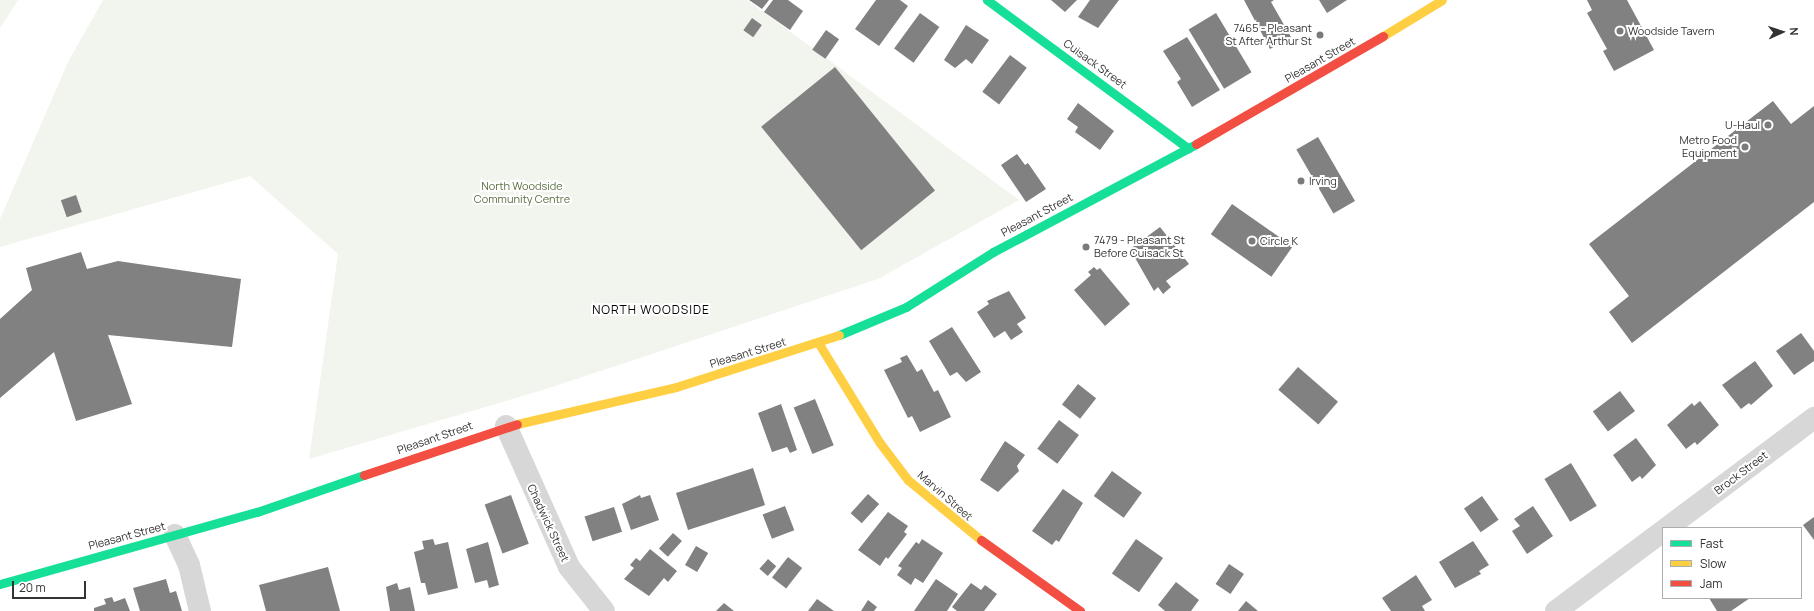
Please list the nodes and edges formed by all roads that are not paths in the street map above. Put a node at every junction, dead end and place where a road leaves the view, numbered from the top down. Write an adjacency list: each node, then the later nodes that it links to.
1 (988, 0): 3 (main road, Cuisack Street)
2 (1442, 0): 3 (main road, Pleasant Street)
3 (1188, 148): 4 (main road, Pleasant Street)
4 (819, 344): 6 (main road, Pleasant Street); 13 (main road, Marvin Street)
5 (1814, 418): 7 (street, Brock Street)
6 (506, 426): 9 (main road, Pleasant Street); 12 (street, Chadwick Street)
7 (1668, 527)
8 (1662, 532): 14 (street)
9 (176, 535): 10 (main road, Pleasant Street); 11 (street)
10 (0, 584)
11 (200, 611)
12 (604, 611)
13 (1080, 611)
14 (1556, 611)

